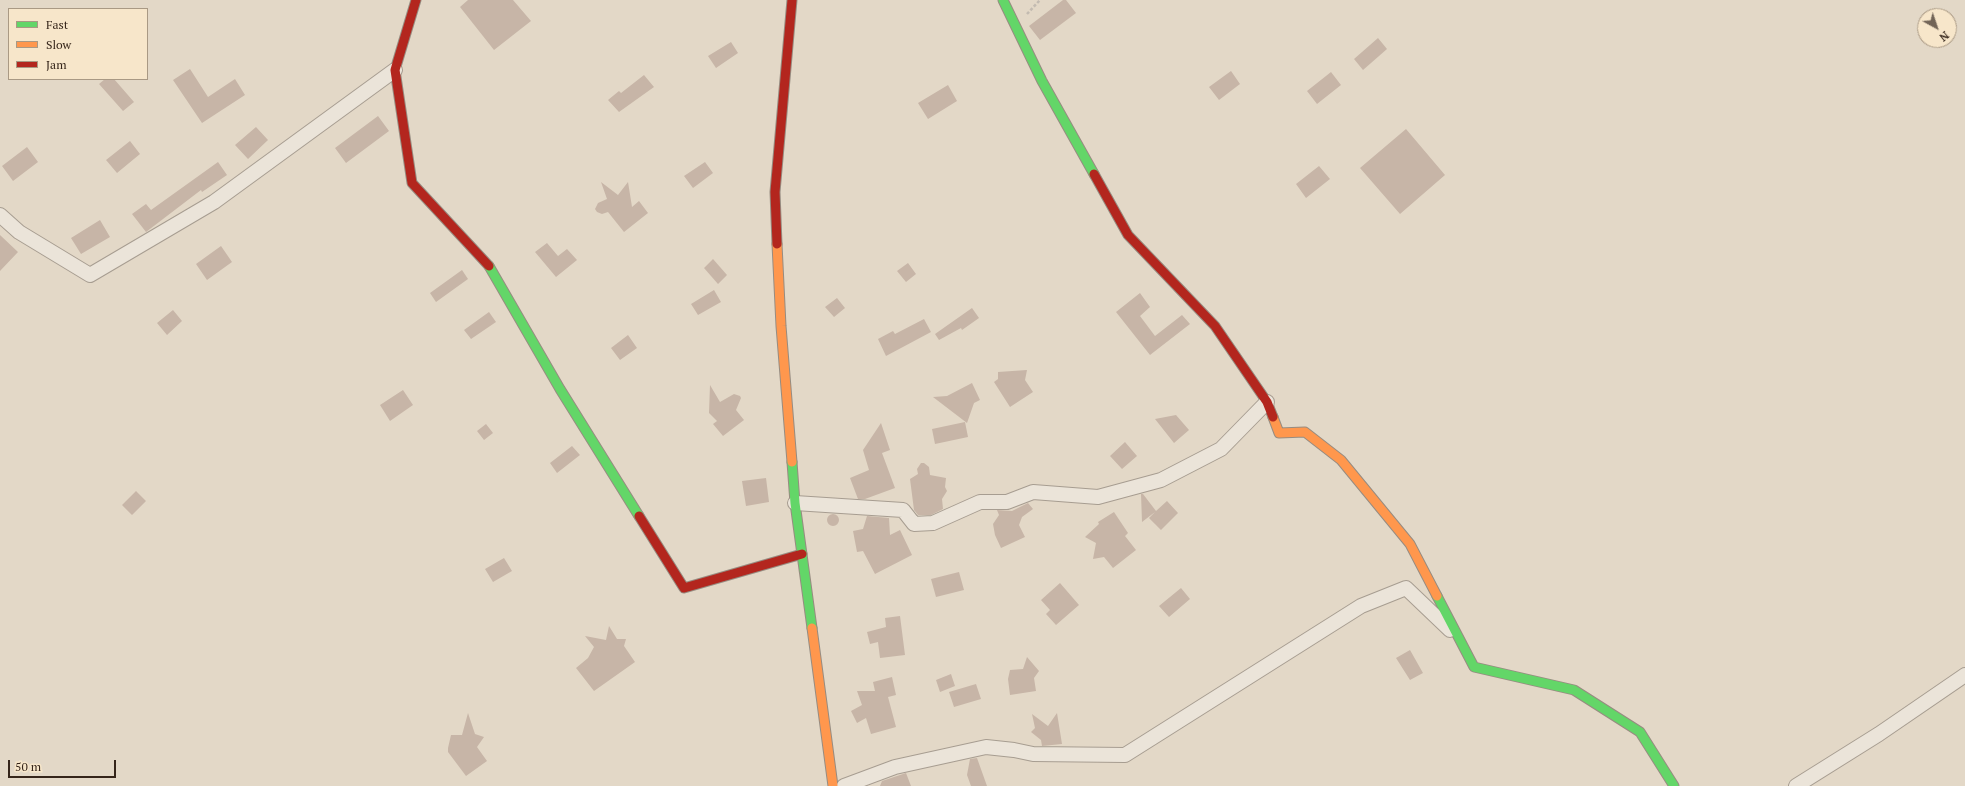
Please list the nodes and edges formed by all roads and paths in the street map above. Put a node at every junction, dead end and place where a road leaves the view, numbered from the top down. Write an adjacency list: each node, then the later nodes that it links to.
1 (416, 0): 4 (street)
2 (792, 0): 7 (street)
3 (1003, 0): 6 (street)
4 (395, 70): 5 (street); 8 (street)
5 (0, 215)
6 (1267, 402): 7 (street); 9 (street)
7 (795, 503): 8 (street)
8 (802, 554): 11 (street)
9 (1457, 636): 12 (street); 13 (street)
10 (1965, 675): 14 (street)
11 (833, 786)
12 (844, 786)
13 (1674, 786)
14 (1796, 786)

